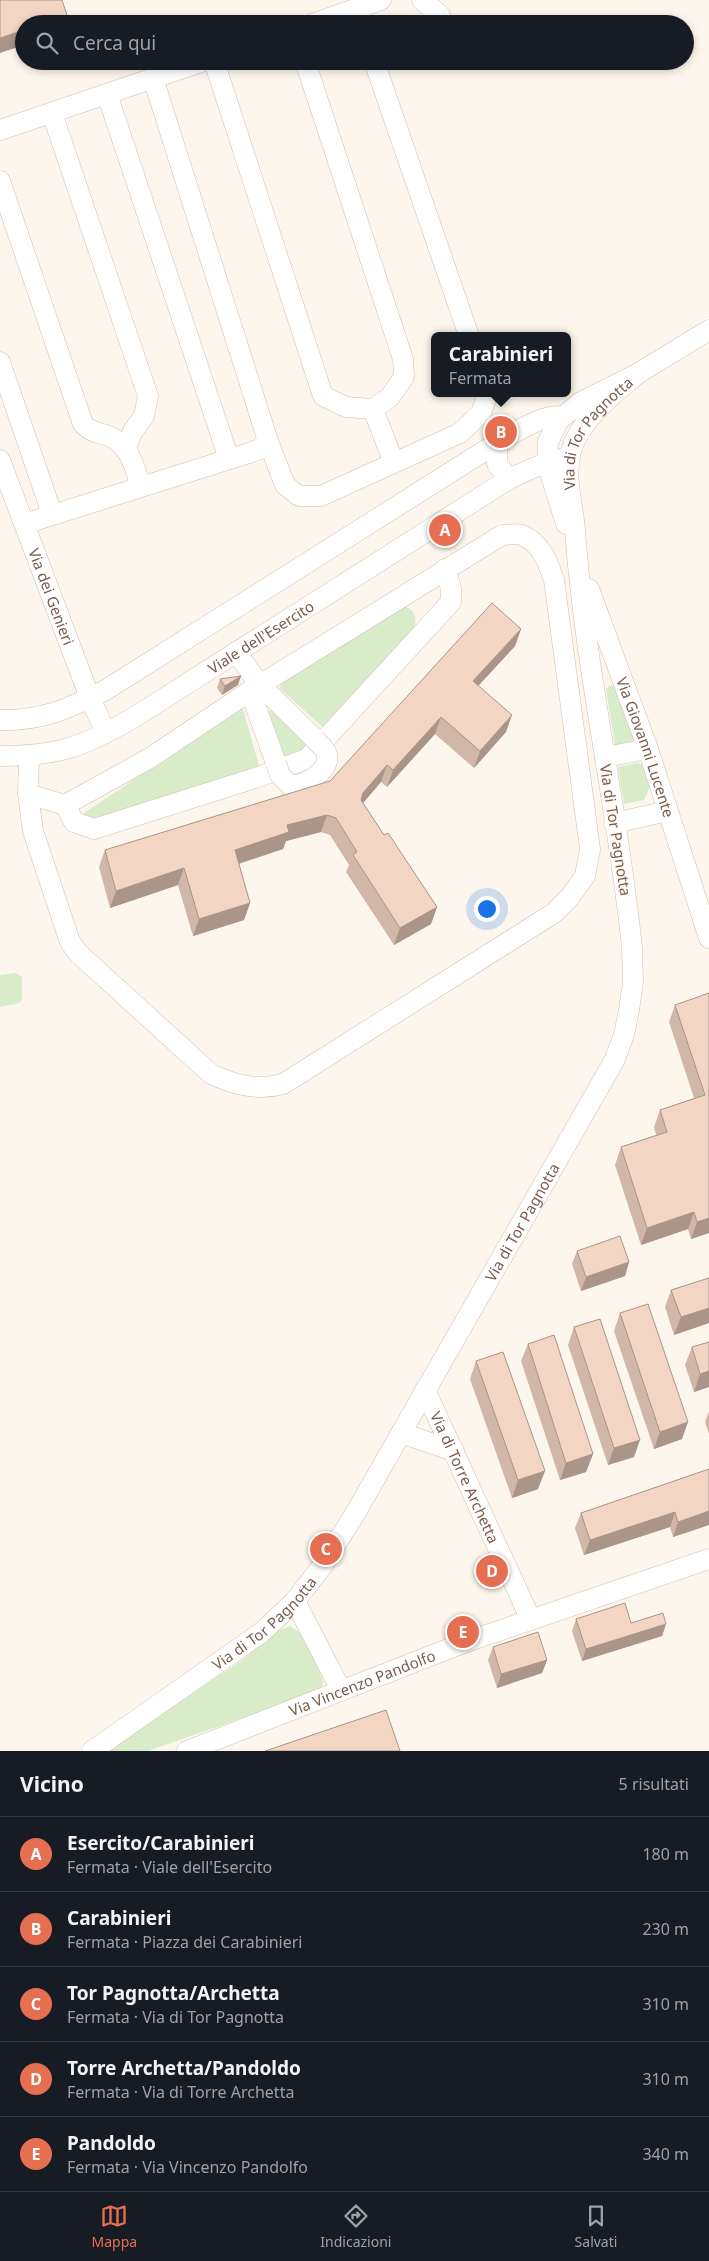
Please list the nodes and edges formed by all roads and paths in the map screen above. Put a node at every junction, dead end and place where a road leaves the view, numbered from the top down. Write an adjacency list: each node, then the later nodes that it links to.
1 (381, 0): 3 (street)
2 (422, 0): 4 (street)
3 (359, 15)
4 (440, 15)
5 (178, 70): 9 (street)
6 (217, 70): 19 (street)
7 (308, 70): 19 (street)
8 (377, 70): 15 (street)
9 (154, 78): 10 (street); 21 (street)
10 (107, 94): 11 (street); 25 (street)
11 (52, 113): 12 (street); 23 (street)
12 (0, 130)
13 (0, 182): 23 (street)
14 (709, 330): 17 (street, Via di Tor Pagnotta)
15 (468, 332)
16 (0, 362): 32 (street)
17 (637, 374): 20 (street, Via di Tor Pagnotta); 24 (street, Via di Tor Pagnotta)
18 (487, 397): 27 (street)
19 (373, 409): 27 (street)
20 (562, 417): 22 (street); 24 (street); 28 (street, Via di Tor Pagnotta)
21 (268, 441): 25 (street); 27 (street)
22 (497, 443): 29 (street); 38 (street)
23 (126, 447): 30 (street)
24 (572, 449): 28 (street, Viale dell'Esercito); 34 (street, Via di Tor Pagnotta)
25 (230, 459): 30 (street)
26 (0, 460): 33 (street, Via dei Genieri)
27 (394, 463)
28 (547, 463): 29 (street, Viale dell'Esercito); 31 (street, Via di Tor Pagnotta)
29 (509, 479): 31 (street); 36 (street, Viale dell'Esercito)
30 (141, 486): 32 (street)
31 (553, 486): 34 (street, Via di Tor Pagnotta)
32 (45, 517): 33 (street)
33 (24, 524): 38 (street, Via dei Genieri)
34 (577, 558): 41 (street, Via Giovanni Lucente); 44 (street, Via di Tor Pagnotta)
35 (445, 569): 37 (street); 45 (street); 46 (street)
36 (236, 652): 37 (street); 40 (street, Viale dell'Esercito)
37 (255, 688): 37 (street, bridge); 46 (street)
38 (90, 698): 39 (street); 40 (street, Via dei Genieri)
39 (0, 720)
40 (106, 733): 43 (street, Viale dell'Esercito)
41 (648, 749): 44 (street); 47 (street, Via Giovanni Lucente)
42 (0, 756): 43 (street, Viale dell'Esercito)
43 (29, 756): 45 (street)
44 (605, 757): 48 (street, Via di Tor Pagnotta)
45 (28, 794): 46 (street)
46 (65, 805)
47 (668, 811): 48 (street); 49 (street, Via Giovanni Lucente)
48 (614, 823): 50 (street, Via di Tor Pagnotta)
49 (709, 938)
50 (425, 1390): 51 (street, Via di Tor Pagnotta); 52 (street, Via di Torre Archetta)
51 (401, 1433): 52 (street); 54 (street, Via di Tor Pagnotta)
52 (454, 1451): 55 (street, Via di Torre Archetta)
53 (709, 1558): 55 (street, Via Vincenzo Pandolfo)
54 (295, 1601): 56 (street); 57 (street, Via di Tor Pagnotta)
55 (531, 1620): 56 (street, Via Vincenzo Pandolfo)
56 (341, 1690): 58 (street, Via Vincenzo Pandolfo)
57 (92, 1751)
58 (187, 1751)

